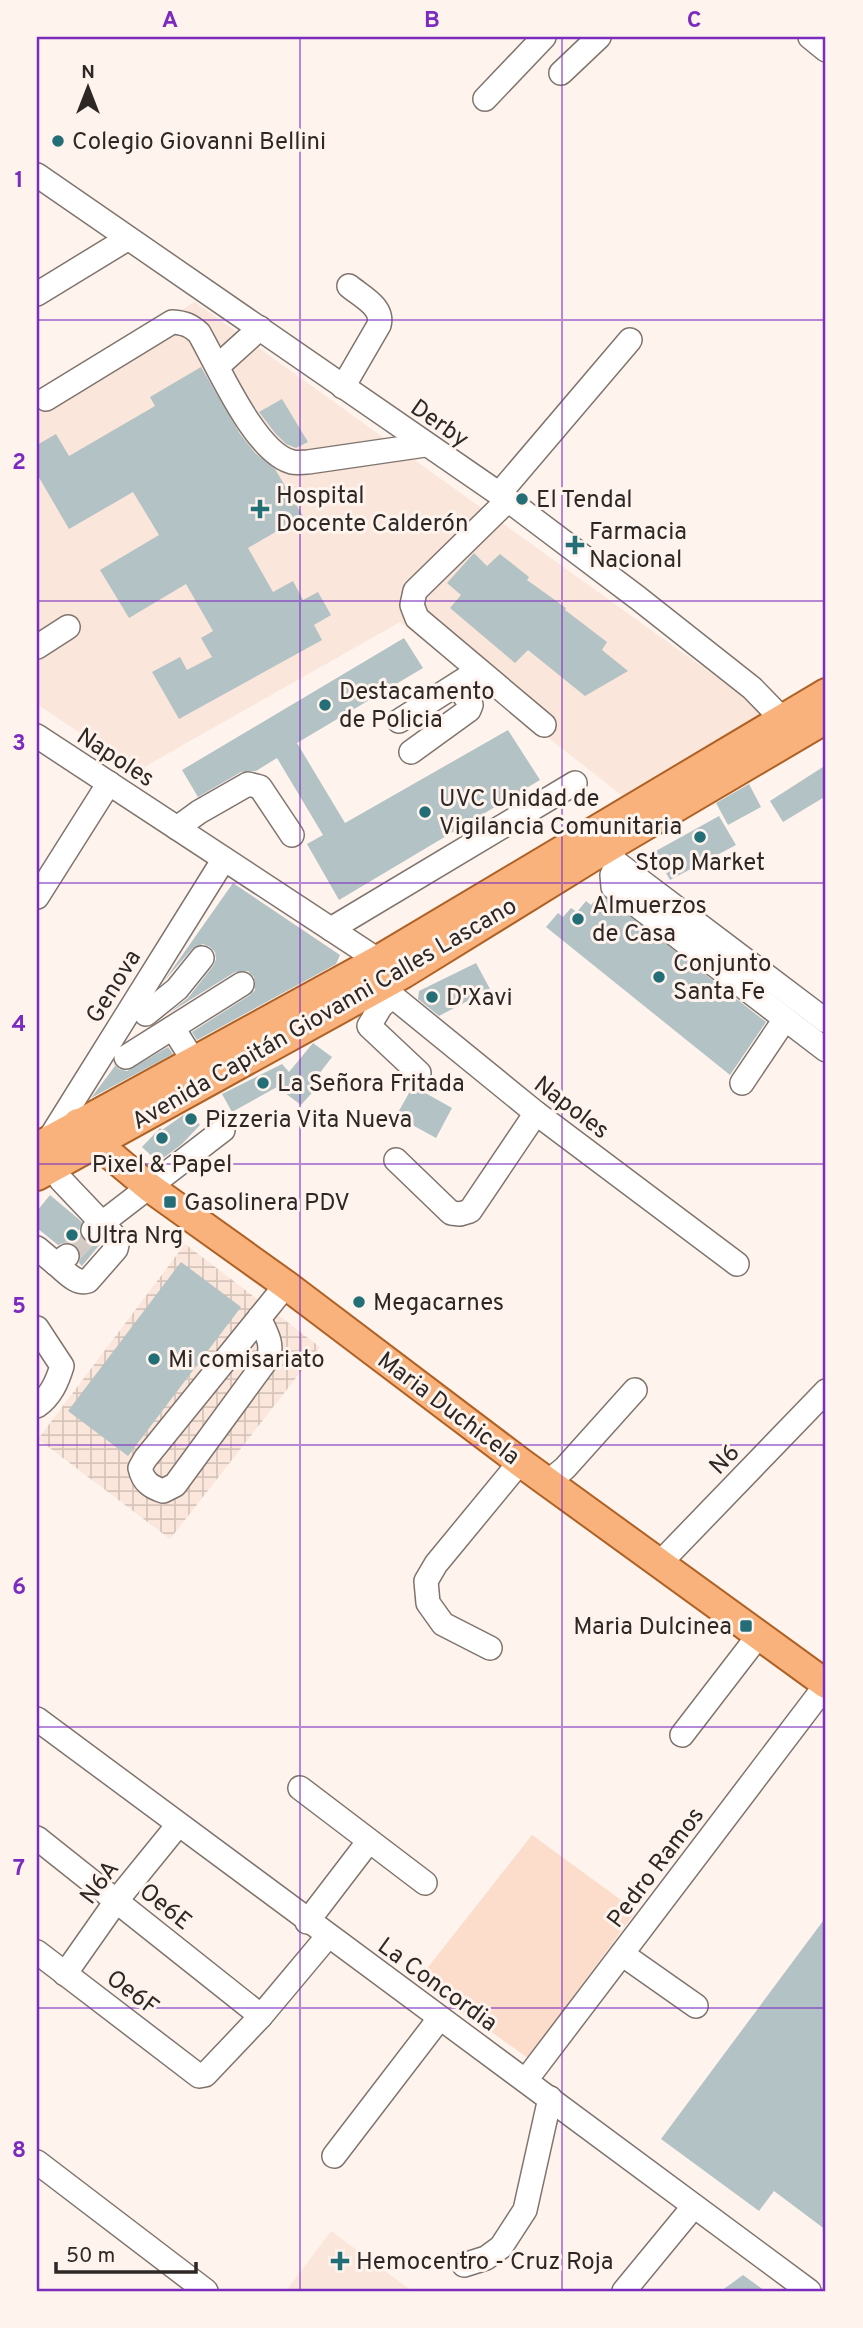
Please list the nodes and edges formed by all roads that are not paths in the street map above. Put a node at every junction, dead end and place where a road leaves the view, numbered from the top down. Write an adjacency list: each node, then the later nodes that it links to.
1 (544, 37): 4 (street)
2 (599, 37): 3 (street)
3 (561, 73)
4 (485, 99)
5 (37, 175): 6 (street, Derby)
6 (127, 239): 8 (street); 9 (street, Derby)
7 (349, 286): 12 (street)
8 (37, 294)
9 (260, 328): 11 (street); 12 (street, Derby)
10 (630, 340): 15 (street)
11 (218, 366): 13 (street); 14 (street)
12 (343, 387): 14 (street, Derby)
13 (46, 399)
14 (425, 445): 15 (street, Derby)
15 (503, 497): 18 (street); 24 (street, Derby)
16 (68, 627): 17 (street)
17 (37, 647)
18 (478, 670): 19 (street); 23 (street)
19 (457, 685): 22 (street); 26 (street)
20 (826, 693): 24 (main road, Avenida Capitán Giovanni Calles Lascano)
21 (826, 719): 24 (main road, Avenida Capitán Giovanni Calles Lascano)
22 (399, 721)
23 (544, 725)
24 (790, 726): 31 (main road, Avenida Capitán Giovanni Calles Lascano); 36 (main road, Avenida Capitán Giovanni Calles Lascano)
25 (37, 736): 27 (street, Napoles)
26 (411, 752)
27 (110, 783): 29 (street, Napoles); 33 (street)
28 (575, 783): 34 (street)
29 (177, 828): 30 (street); 32 (street, Napoles)
30 (292, 835)
31 (609, 857): 36 (main road, Avenida Capitán Giovanni Calles Lascano); 41 (street); 42 (street)
32 (224, 859): 34 (street, Napoles); 52 (street, Genova)
33 (37, 897)
34 (331, 929): 36 (street, Napoles)
35 (202, 958): 38 (street)
36 (383, 981): 46 (main road, Avenida Capitán Giovanni Calles Lascano); 47 (street); 49 (street, Napoles); 51 (main road, Avenida Capitán Giovanni Calles Lascano)
37 (242, 984): 39 (street)
38 (177, 989): 39 (street); 40 (street)
39 (196, 1013): 43 (street)
40 (146, 1014)
41 (785, 1019): 44 (street); 48 (street)
42 (826, 1021)
43 (173, 1028): 45 (street); 46 (street)
44 (826, 1050)
45 (126, 1057)
46 (193, 1060): 51 (main road, Avenida Capitán Giovanni Calles Lascano)
47 (419, 1073)
48 (742, 1083)
49 (536, 1113): 53 (street); 57 (street, Napoles)
50 (223, 1130): 54 (street)
51 (86, 1133): 52 (main road, Avenida Capitán Giovanni Calles Lascano); 54 (main road, Maria Duchicela)
52 (43, 1158): 55 (street)
53 (396, 1160)
54 (149, 1187): 55 (street); 58 (main road, Maria Duchicela)
55 (97, 1226): 56 (street)
56 (37, 1248)
57 (737, 1264)
58 (286, 1285): 59 (street); 64 (main road, Maria Duchicela)
59 (259, 1318): 59 (street)
60 (37, 1328): 63 (street)
61 (635, 1390): 65 (street)
62 (826, 1391): 66 (street, N6)
63 (37, 1406)
64 (520, 1462): 65 (main road, Maria Duchicela); 68 (street)
65 (548, 1482): 66 (main road, Maria Duchicela)
66 (660, 1563): 67 (main road, Maria Duchicela)
67 (759, 1635): 69 (main road, Maria Duchicela); 71 (street)
68 (490, 1648)
69 (826, 1685): 81 (street, Pedro Ramos)
70 (37, 1719): 73 (street, La Concordia)
71 (682, 1735)
72 (300, 1788): 75 (street)
73 (178, 1825): 77 (street, N6A); 78 (street, La Concordia)
74 (37, 1838): 77 (street, Oe6E)
75 (369, 1841): 76 (street); 78 (street)
76 (425, 1884)
77 (117, 1900): 82 (street, N6A); 84 (street, Oe6E)
78 (307, 1922): 79 (street, La Concordia)
79 (328, 1936): 84 (street); 85 (street, La Concordia)
80 (37, 1952): 82 (street, Oe6F)
81 (622, 1954): 83 (street); 86 (street, Pedro Ramos)
82 (65, 1974): 84 (street, Oe6F)
83 (696, 2006)
84 (261, 2016)
85 (439, 2019): 86 (street, La Concordia); 88 (street)
86 (526, 2080): 87 (street, La Concordia)
87 (550, 2098): 90 (street, La Concordia); 91 (street)
88 (334, 2156)
89 (37, 2162): 92 (street)
90 (694, 2206): 93 (street); 94 (street, La Concordia)
91 (464, 2264)
92 (206, 2291)
93 (624, 2291)
94 (809, 2291)

